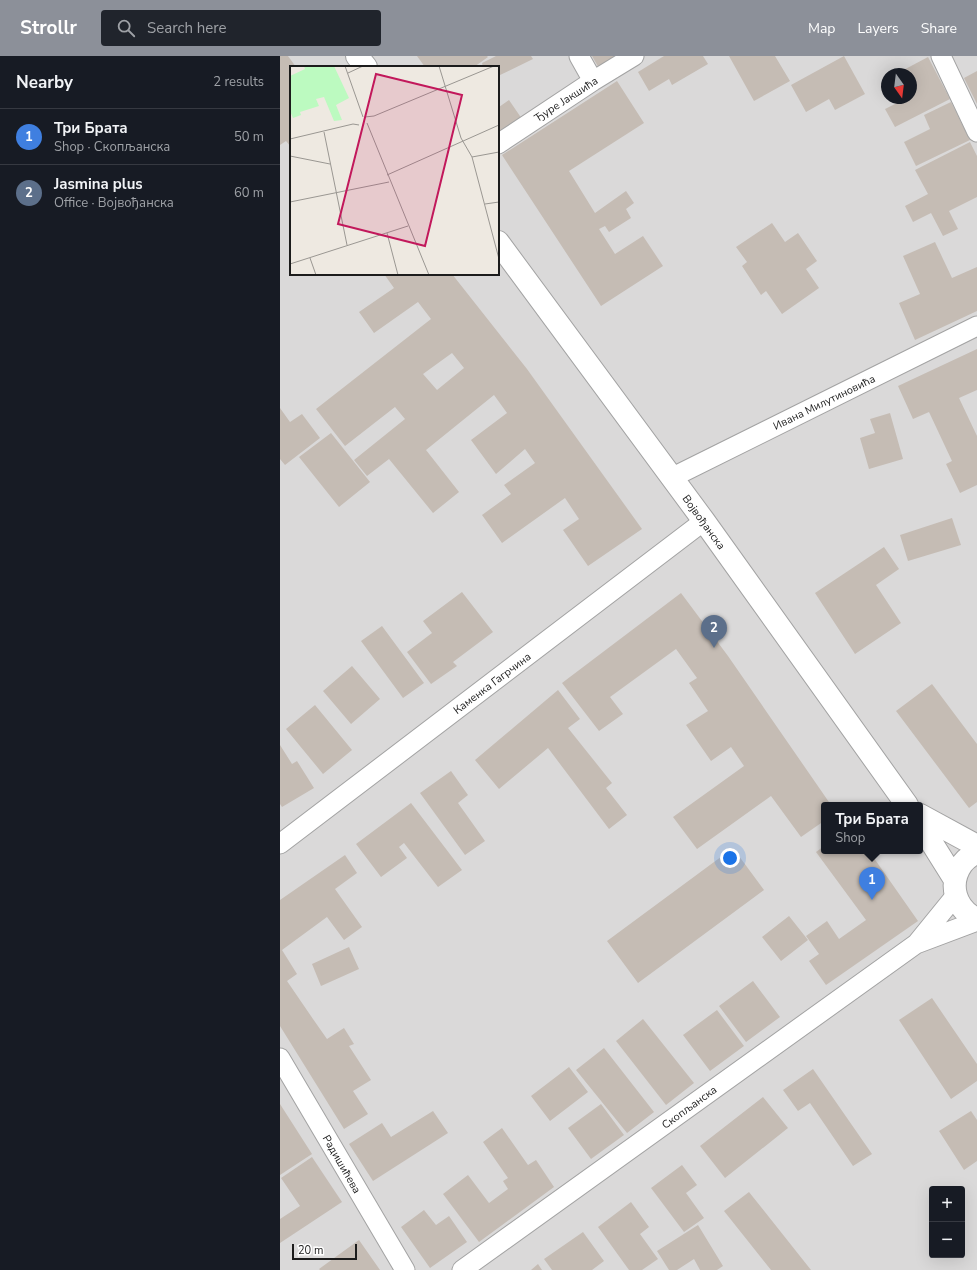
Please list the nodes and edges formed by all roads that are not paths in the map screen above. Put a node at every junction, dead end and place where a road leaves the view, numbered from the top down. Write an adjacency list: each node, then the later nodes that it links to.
1 (358, 56): 5 (street)
2 (579, 56): 6 (street)
3 (634, 56): 6 (street, Ђуре Јакшића)
4 (941, 56): 7 (street)
5 (365, 66)
6 (593, 81): 8 (street, Ђуре Јакшића)
7 (977, 132)
8 (499, 143)
9 (499, 243): 11 (street, Војвођанска)
10 (977, 326): 11 (street, Ивана Милутиновића)
11 (671, 478): 12 (street, Војвођанска)
12 (704, 521): 13 (street, Војвођанска); 16 (street, Каменка Гагрчина)
13 (905, 802)
14 (923, 817): 17 (street)
15 (923, 829): 19 (street)
16 (280, 844)
17 (977, 846)
18 (977, 853): 19 (street)
19 (955, 888): 20 (street); 21 (street, Скопљанска)
20 (977, 920): 21 (street, Скопљанска)
21 (916, 944): 24 (street, Скопљанска)
22 (280, 1058): 23 (street, Радишићева)
23 (405, 1270)
24 (462, 1270)

